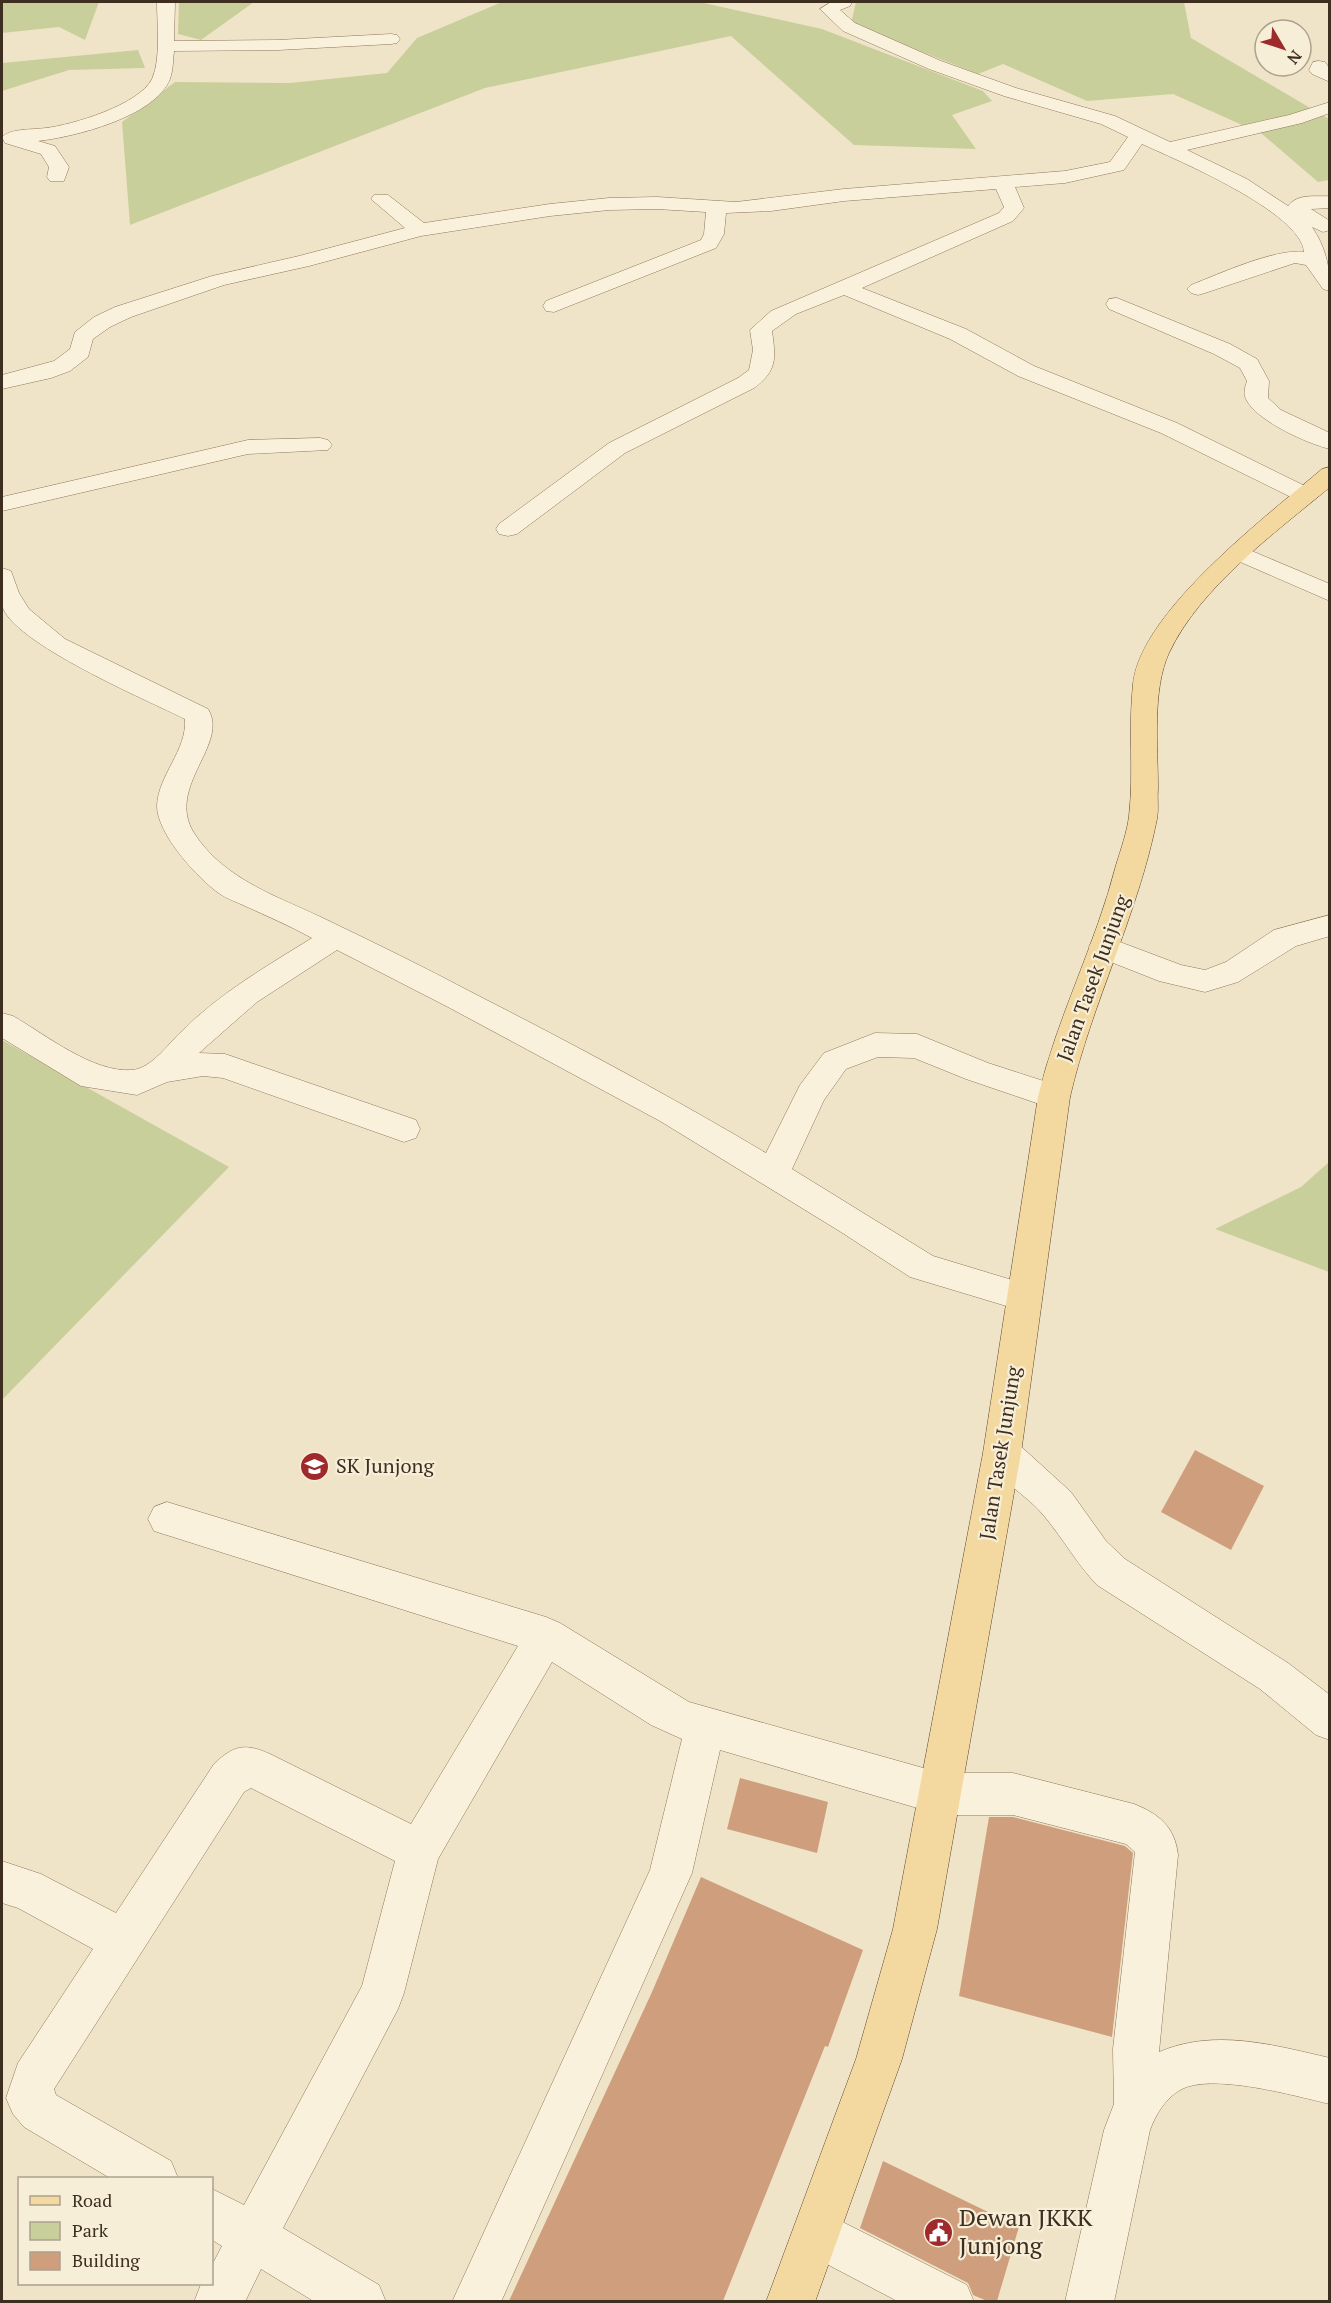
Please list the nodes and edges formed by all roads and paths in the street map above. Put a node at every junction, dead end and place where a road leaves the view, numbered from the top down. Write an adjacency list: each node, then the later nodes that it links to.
1 (166, 2): 4 (street)
2 (844, 2): 6 (street)
3 (391, 39): 4 (street)
4 (165, 46): 7 (street)
5 (1329, 107): 8 (street)
6 (1139, 135): 8 (street); 10 (street)
7 (6, 138): 11 (street)
8 (1165, 157): 18 (street)
9 (1139, 165): 10 (street)
10 (1117, 166): 12 (street)
11 (57, 177)
12 (1003, 183): 15 (street); 20 (street)
13 (381, 198): 16 (street)
14 (1329, 202): 17 (street)
15 (716, 207): 16 (street); 23 (street)
16 (420, 230): 24 (street)
17 (1329, 230)
18 (1315, 260): 19 (street); 21 (street)
19 (1329, 285)
20 (844, 288): 28 (street); 30 (street)
21 (1198, 290)
22 (1117, 304): 25 (street)
23 (554, 306)
24 (2, 382)
25 (1329, 441)
26 (320, 445): 29 (street)
27 (1329, 474): 28 (main road, Jalan Tasek Junjung)
28 (1305, 495): 31 (main road, Jalan Tasek Junjung)
29 (2, 504)
30 (508, 529)
31 (1240, 553): 33 (street); 36 (main road, Jalan Tasek Junjung)
32 (2, 576): 35 (street)
33 (1329, 594)
34 (1329, 925): 36 (street)
35 (335, 937): 38 (street); 41 (street)
36 (1104, 947): 39 (main road, Jalan Tasek Junjung)
37 (2, 1024): 38 (street)
38 (161, 1071): 40 (street)
39 (1054, 1097): 41 (street); 42 (main road, Jalan Tasek Junjung)
40 (404, 1129)
41 (773, 1173): 42 (street)
42 (1023, 1297): 43 (main road, Jalan Tasek Junjung)
43 (1002, 1453): 46 (street); 48 (main road, Jalan Tasek Junjung)
44 (168, 1519): 45 (street)
45 (546, 1636): 47 (street); 49 (street)
46 (1329, 1721)
47 (705, 1726): 48 (street); 60 (street)
48 (941, 1794): 53 (street); 56 (main road, Jalan Tasek Junjung)
49 (419, 1851): 51 (street); 57 (street)
50 (2, 1882): 51 (street)
51 (123, 1941): 54 (street)
52 (1329, 2081): 53 (street)
53 (1137, 2103): 63 (street)
54 (152, 2177)
55 (213, 2214): 57 (street)
56 (817, 2233): 61 (main road, Jalan Tasek Junjung); 62 (street)
57 (252, 2237): 58 (street); 59 (street)
58 (218, 2301)
59 (363, 2301)
60 (476, 2301)
61 (790, 2301)
62 (950, 2301)
63 (1089, 2301)

